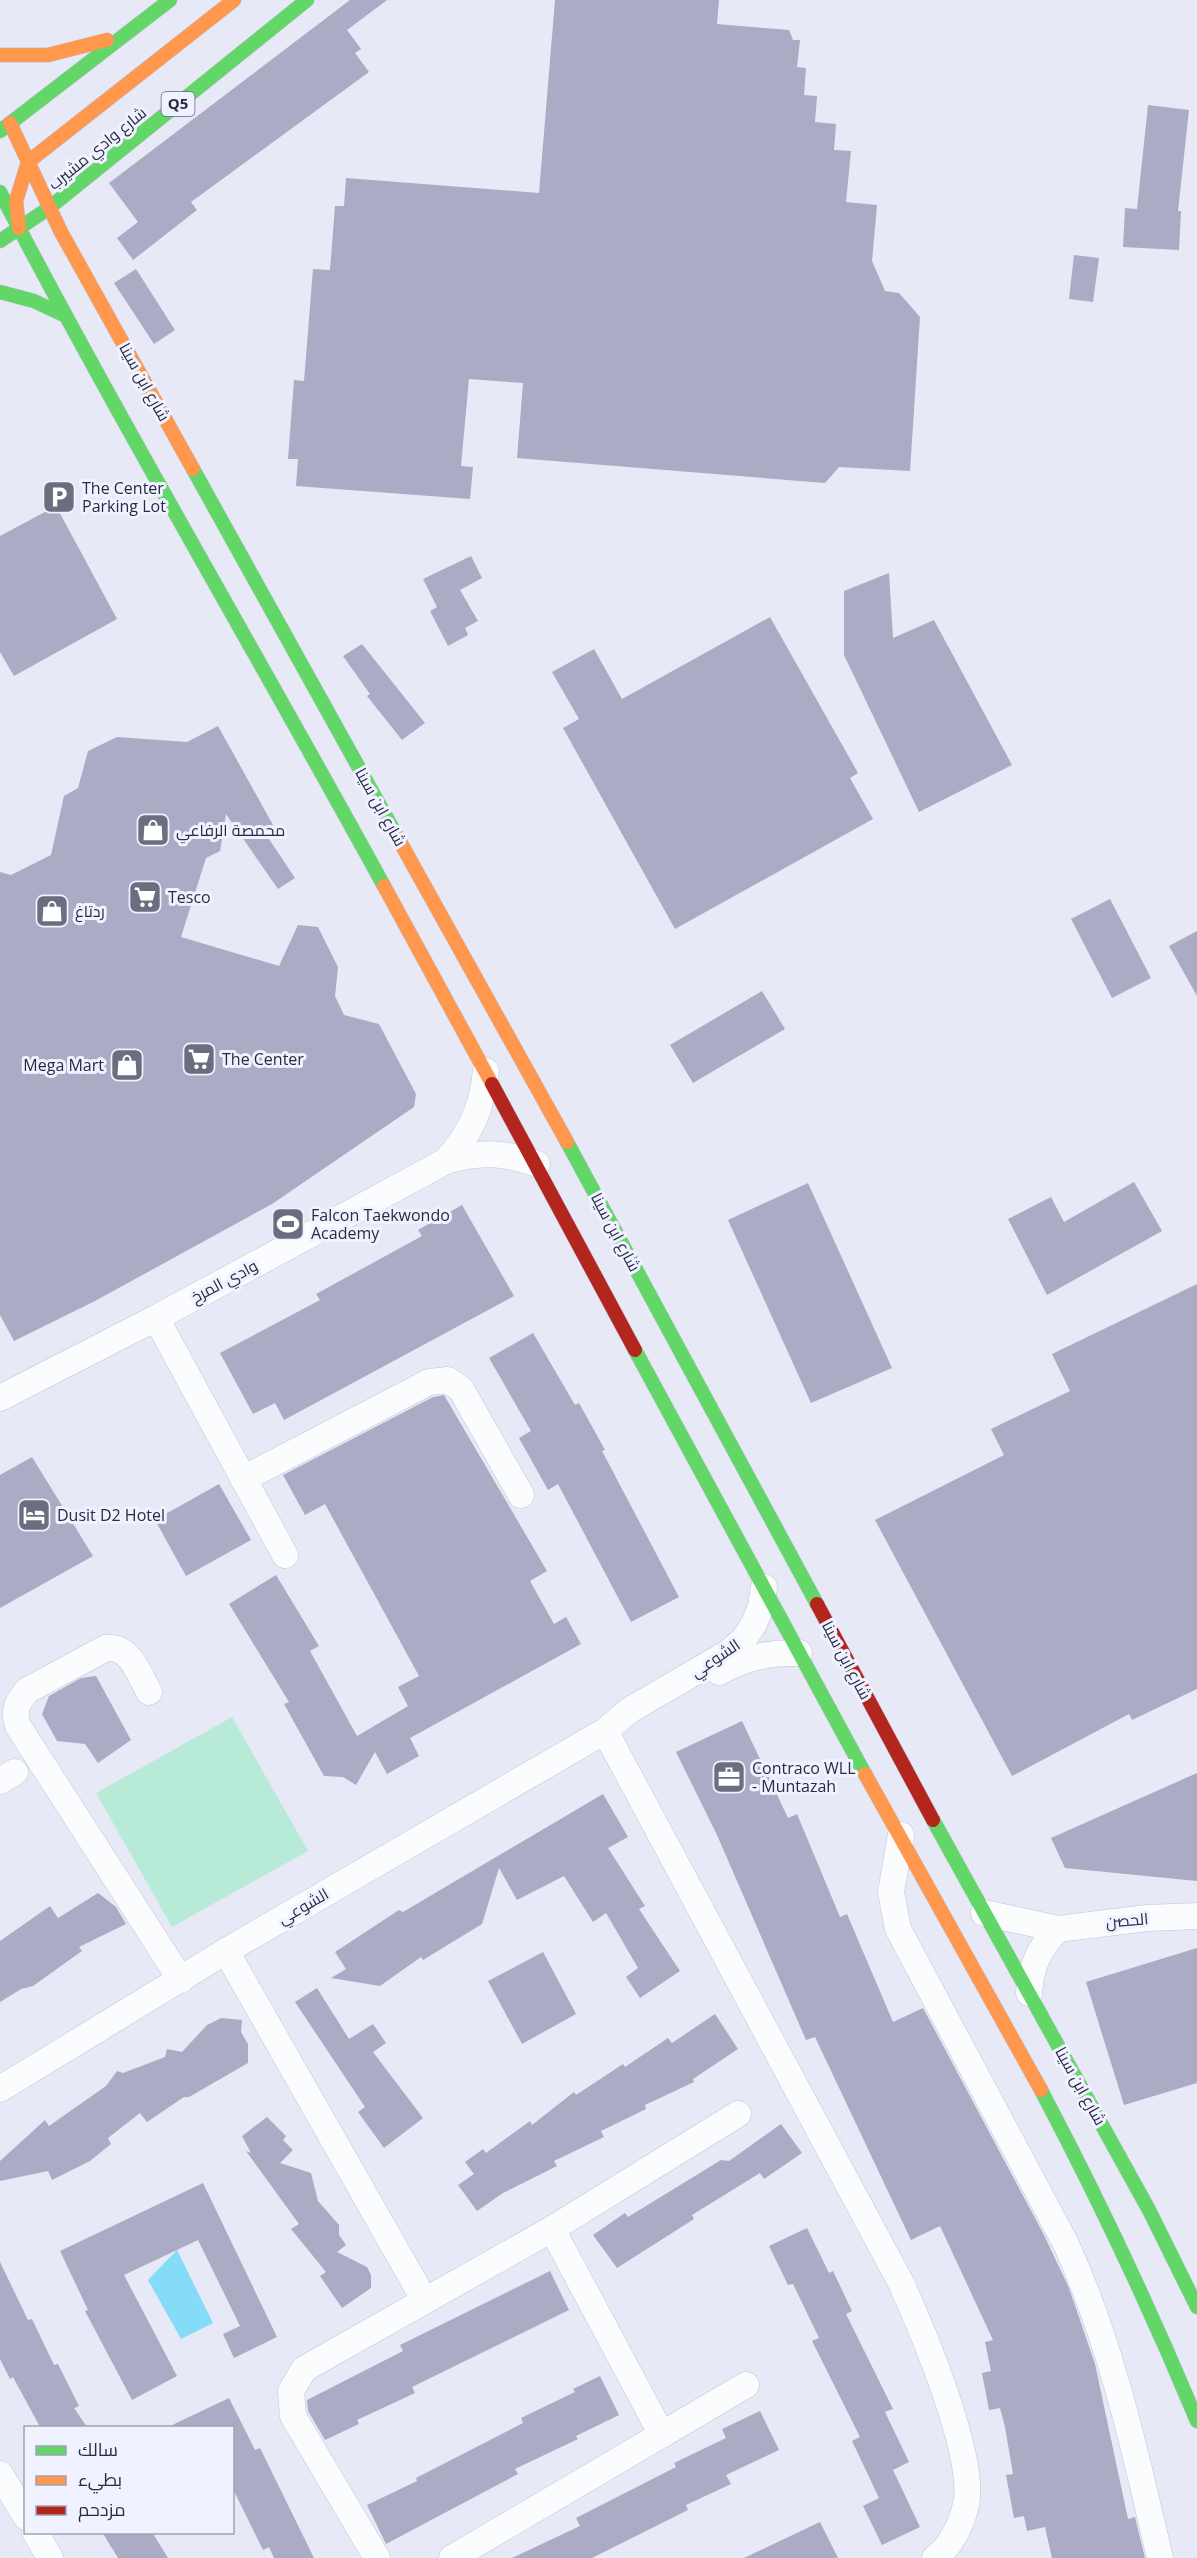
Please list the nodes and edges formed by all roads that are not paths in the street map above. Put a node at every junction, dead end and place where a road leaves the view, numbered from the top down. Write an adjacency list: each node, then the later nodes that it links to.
1 (170, 0): 4 (street)
2 (234, 0): 8 (street)
3 (307, 0): 10 (street, شارع وادي مشيرب / Q5)
4 (120, 37): 5 (street); 6 (street)
5 (0, 55)
6 (3, 119): 7 (street); 8 (street, شارع ابن سينا)
7 (10, 156)
8 (28, 162): 10 (street, شارع ابن سينا); 11 (street)
9 (0, 192): 11 (street)
10 (49, 208): 11 (street, شارع وادي مشيرب / Q5); 28 (street, شارع ابن سينا)
11 (19, 228): 12 (street, Q5); 14 (street)
12 (0, 241)
13 (0, 292): 14 (street)
14 (66, 316): 15 (street)
15 (486, 1071): 16 (street, وادي المرخ); 17 (street)
16 (446, 1161): 17 (street, وادي المرخ); 18 (street, وادي المرخ)
17 (537, 1164): 23 (street)
18 (156, 1318): 19 (street, وادي المرخ); 20 (street)
19 (0, 1398)
20 (243, 1479): 21 (street); 22 (street)
21 (521, 1495)
22 (285, 1555)
23 (764, 1587): 24 (street); 26 (street, الشوعي)
24 (799, 1653): 26 (street, الشوعي); 27 (street)
25 (149, 1692): 32 (street)
26 (607, 1730): 31 (street, الشوعي); 48 (street)
27 (901, 1835): 40 (street); 49 (street)
28 (984, 1913): 30 (street, الحصن); 33 (street, شارع ابن سينا)
29 (1197, 1916): 30 (street, الحصن)
30 (1058, 1929): 33 (street)
31 (226, 1951): 32 (street, الشوعي); 37 (street)
32 (181, 1980): 34 (street, الشوعي)
33 (1029, 1993): 38 (street, شارع ابن سينا)
34 (0, 2089)
35 (738, 2114): 36 (street)
36 (552, 2229): 37 (street); 41 (street)
37 (425, 2301): 46 (street)
38 (1197, 2306)
39 (746, 2385): 41 (street)
40 (1197, 2421)
41 (662, 2435): 47 (street)
42 (0, 2474): 43 (street)
43 (24, 2514)
44 (36, 2534): 45 (street)
45 (50, 2558)
46 (378, 2558)
47 (453, 2558)
48 (935, 2558)
49 (1160, 2558)

